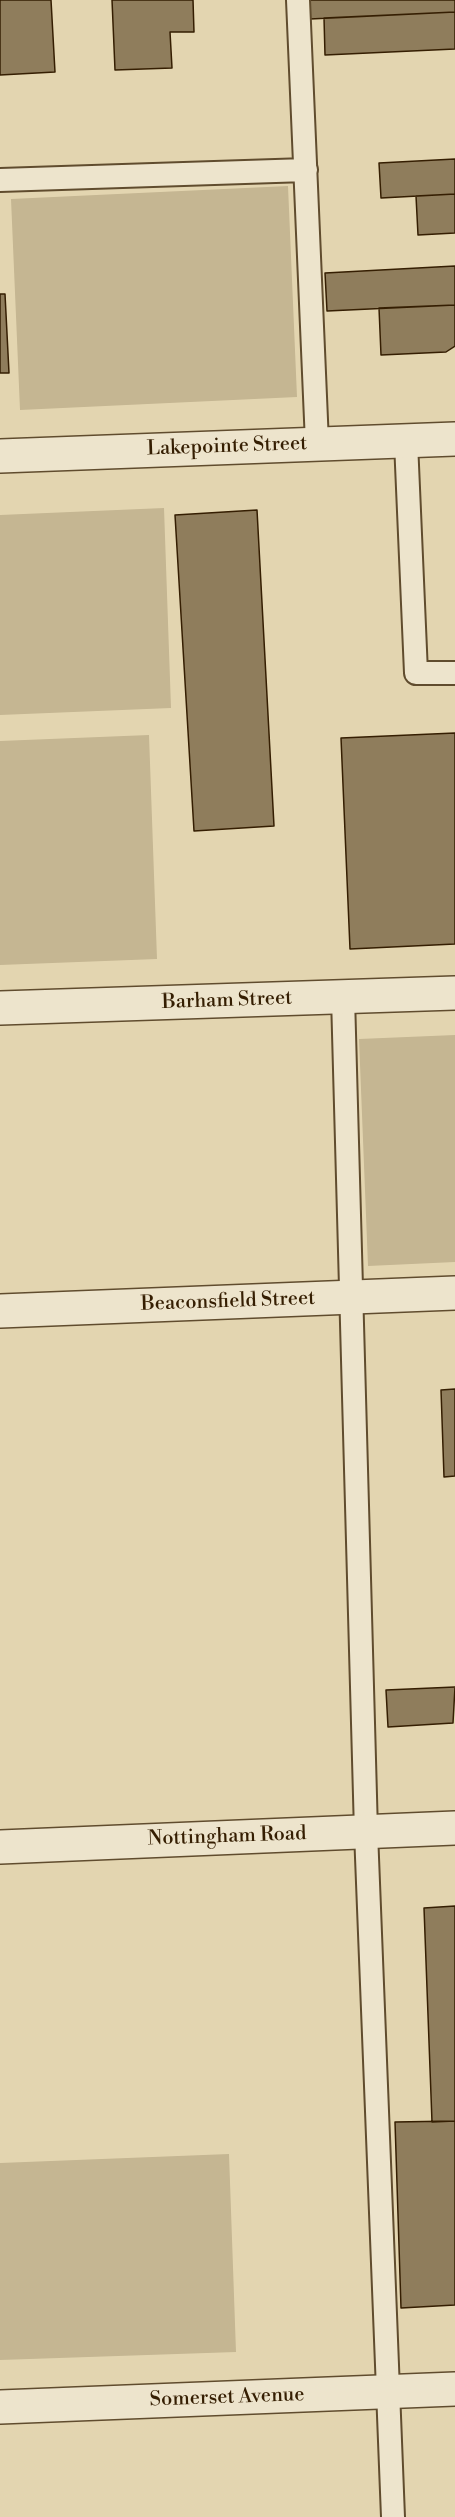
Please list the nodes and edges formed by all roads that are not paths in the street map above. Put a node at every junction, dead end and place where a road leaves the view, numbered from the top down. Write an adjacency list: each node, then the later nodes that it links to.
1 (298, 0): 2 (lane)
2 (306, 170): 3 (lane); 6 (lane)
3 (0, 180)
4 (455, 440): 5 (street, Lakepointe Street)
5 (406, 442): 6 (street, Lakepointe Street); 8 (lane)
6 (317, 443): 7 (street, Lakepointe Street)
7 (0, 456)
8 (455, 673)
9 (455, 993): 10 (street, Barham Street)
10 (343, 997): 11 (street, Barham Street); 13 (lane)
11 (0, 1008)
12 (455, 1293): 13 (street, Beaconsfield Street)
13 (350, 1298): 14 (street, Beaconsfield Street); 16 (lane)
14 (0, 1311)
15 (455, 1828): 16 (street, Nottingham Road)
16 (366, 1832): 17 (street, Nottingham Road); 19 (lane)
17 (0, 1847)
18 (455, 2389): 19 (street, Somerset Avenue)
19 (387, 2391): 20 (street, Somerset Avenue); 21 (lane)
20 (0, 2406)
21 (393, 2517)

